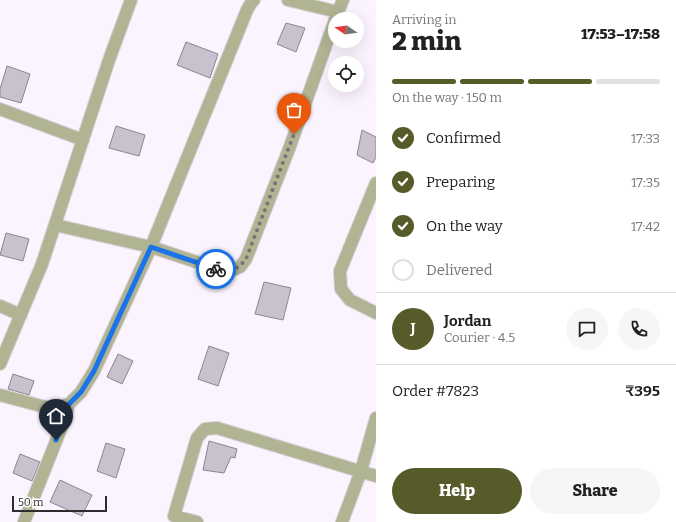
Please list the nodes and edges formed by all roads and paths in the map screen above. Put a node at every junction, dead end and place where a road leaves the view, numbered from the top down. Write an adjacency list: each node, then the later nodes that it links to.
1 (130, 0): 9 (street)
2 (254, 0): 12 (street)
3 (288, 0): 6 (street)
4 (343, 0): 5 (street)
5 (338, 12)
6 (328, 14)
7 (328, 39): 12 (street)
8 (0, 108): 9 (street)
9 (83, 140): 11 (street)
10 (376, 183): 14 (street)
11 (55, 225): 12 (street); 15 (street)
12 (151, 247): 18 (street)
13 (0, 306): 15 (street)
14 (376, 313)
15 (21, 314): 16 (street)
16 (0, 364)
17 (0, 396): 18 (street)
18 (69, 404): 23 (street)
19 (376, 418): 20 (street)
20 (360, 471): 21 (street); 22 (street); 25 (street)
21 (376, 476)
22 (174, 519): 24 (street)
23 (24, 522)
24 (197, 522)
25 (342, 522)

